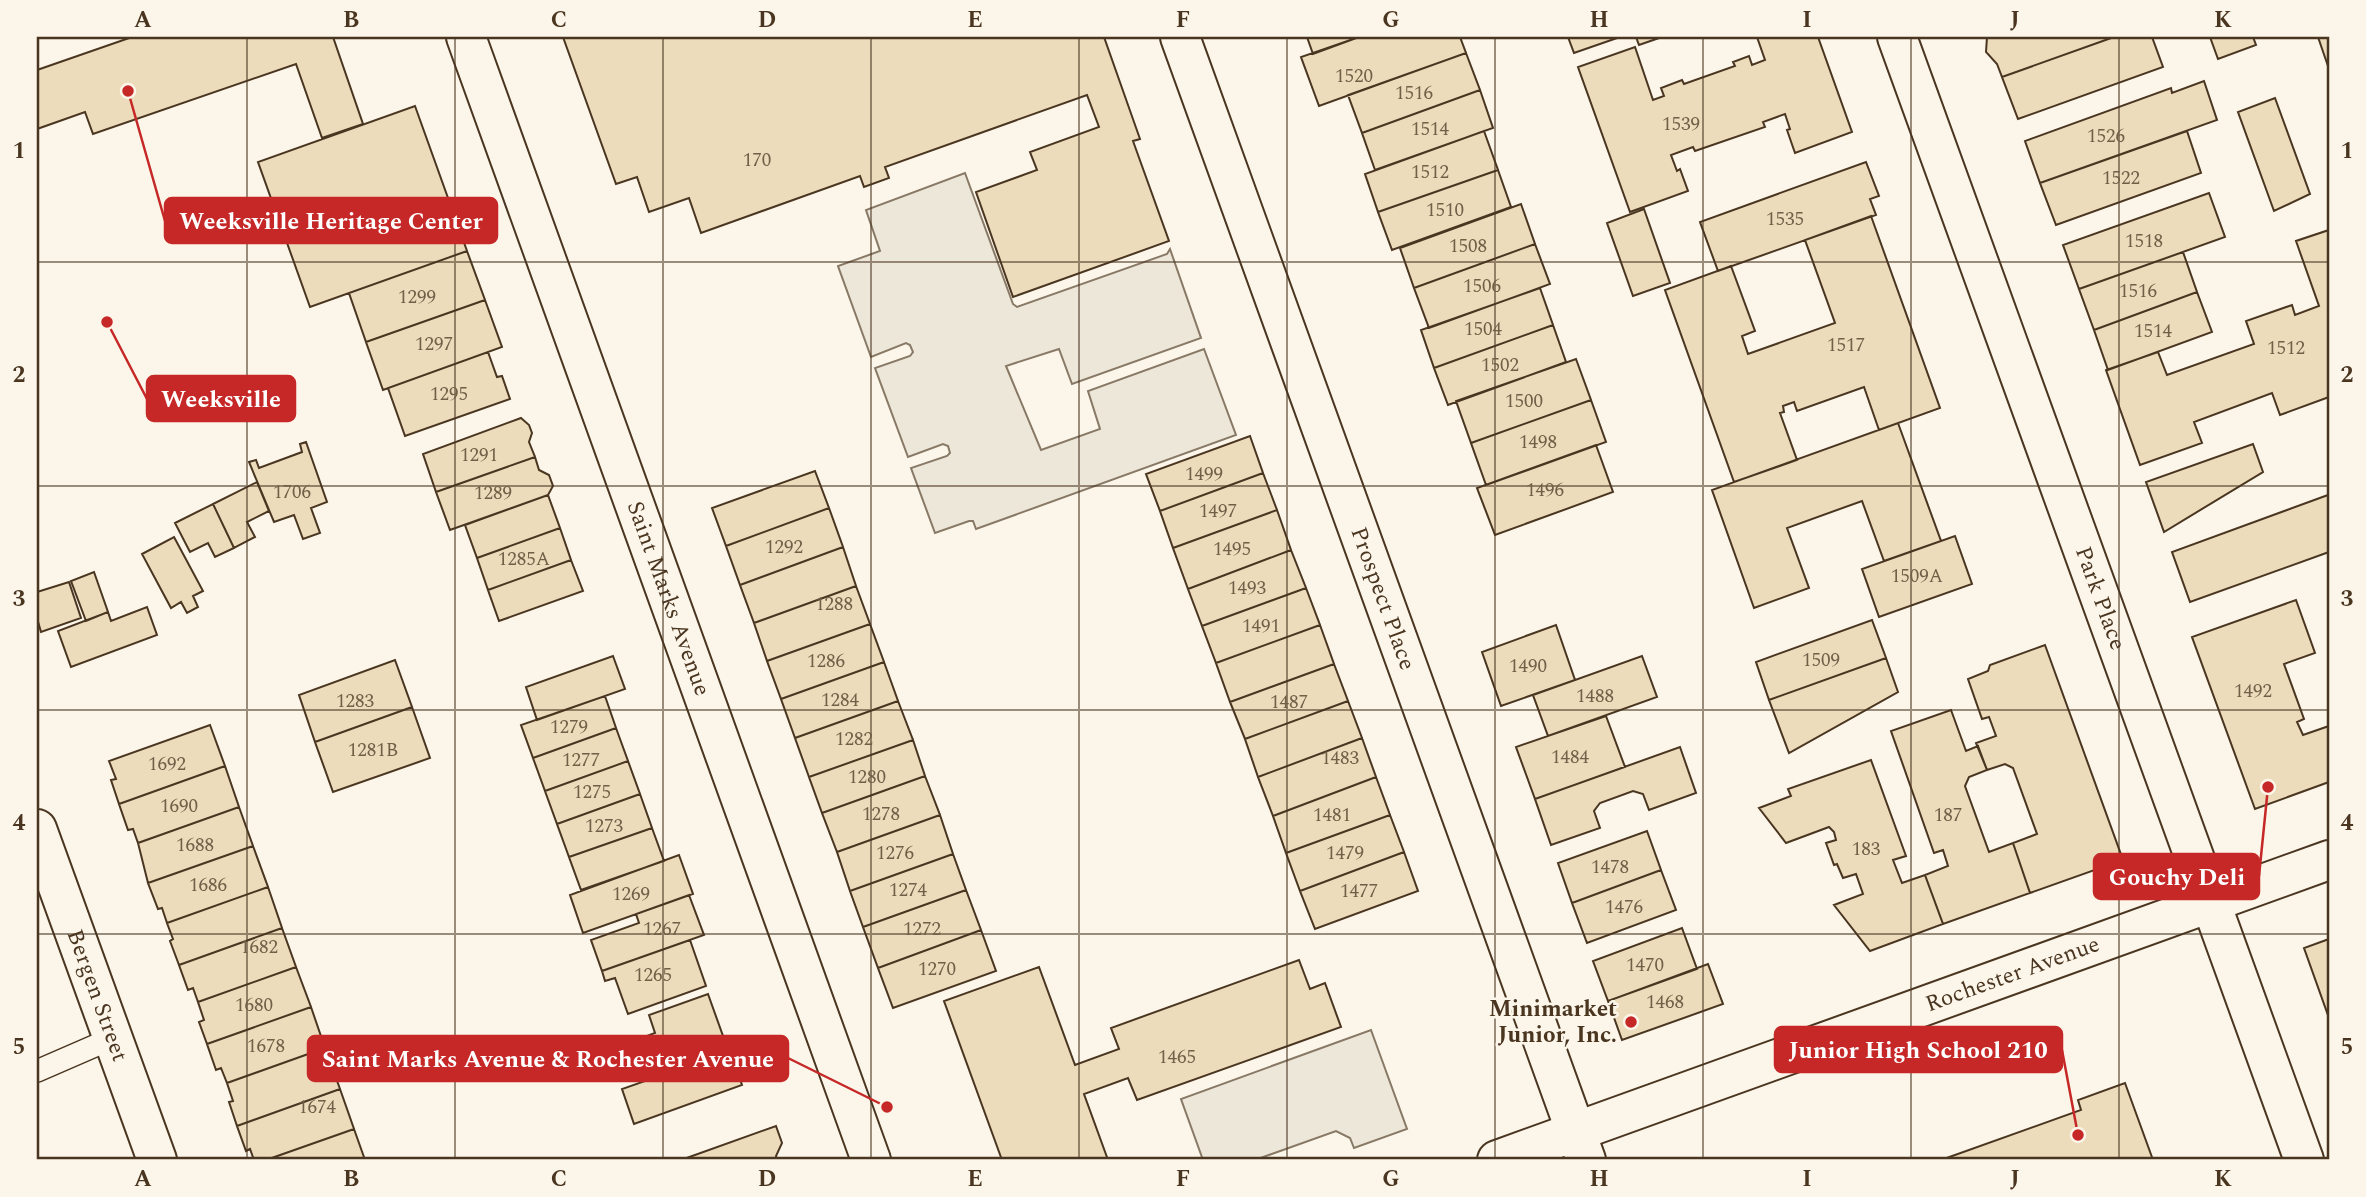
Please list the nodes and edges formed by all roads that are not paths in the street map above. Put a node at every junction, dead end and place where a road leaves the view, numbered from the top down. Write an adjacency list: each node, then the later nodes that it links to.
1 (466, 37): 11 (street, Saint Marks Avenue)
2 (1180, 37): 9 (street, Prospect Place)
3 (1897, 37): 6 (street, Park Place)
4 (37, 829): 7 (street, Bergen Street)
5 (2329, 860): 6 (street, Rochester Avenue)
6 (2211, 902): 9 (street, Rochester Avenue); 13 (street, Park Place)
7 (113, 1038): 8 (lane); 10 (street, Bergen Street)
8 (37, 1071)
9 (1581, 1146): 12 (street, Rochester Avenue)
10 (157, 1160)
11 (872, 1160)
12 (1497, 1160)
13 (2304, 1160)

